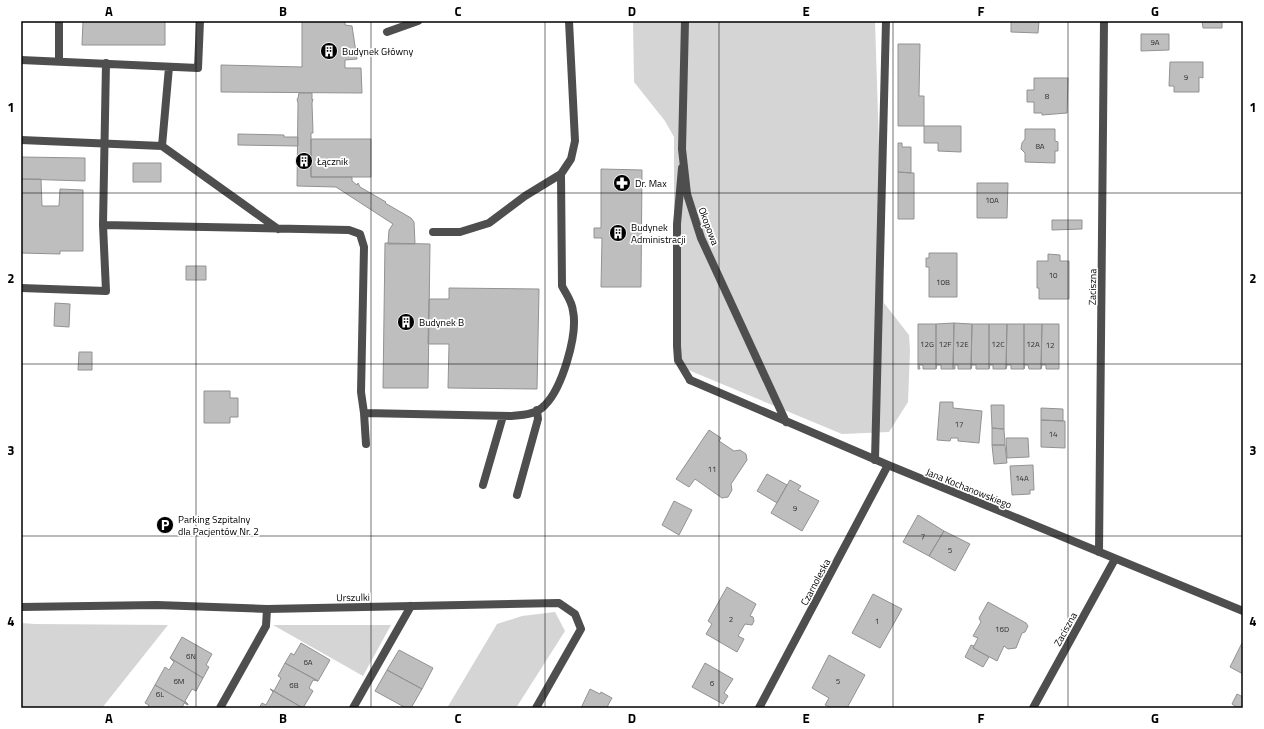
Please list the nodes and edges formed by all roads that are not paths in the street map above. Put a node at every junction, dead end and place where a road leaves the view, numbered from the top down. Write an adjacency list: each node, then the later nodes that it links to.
1 (59, 21): 10 (street)
2 (200, 21): 12 (street)
3 (418, 21): 8 (street)
4 (569, 21): 17 (street)
5 (684, 21): 16 (street, Okopowa)
6 (886, 21): 27 (street)
7 (1104, 21): 31 (street, Zaciszna)
8 (387, 32)
9 (21, 60): 10 (street)
10 (59, 61): 11 (street)
11 (106, 63): 12 (street); 14 (street)
12 (169, 67): 15 (street)
13 (21, 140): 14 (street)
14 (103, 143): 15 (street); 18 (street)
15 (162, 146): 19 (street)
16 (683, 165): 25 (street, Okopowa); 25 (street, Jana Kochanowskiego)
17 (561, 174): 20 (street); 22 (street)
18 (103, 225): 19 (street); 21 (street)
19 (278, 229): 23 (street)
20 (432, 232)
21 (21, 288)
22 (537, 410): 24 (street); 30 (street)
23 (364, 413): 24 (street); 26 (street)
24 (503, 416): 29 (street)
25 (786, 422): 27 (street, Jana Kochanowskiego)
26 (366, 444)
27 (875, 460): 28 (street, Jana Kochanowskiego)
28 (888, 466): 31 (street, Jana Kochanowskiego); 40 (street, Czarnoleska)
29 (483, 485)
30 (517, 495)
31 (1099, 552): 32 (street, Jana Kochanowskiego)
32 (1115, 559): 36 (street, Jana Kochanowskiego); 41 (street, Zaciszna)
33 (21, 606): 35 (street, Urszulki)
34 (411, 606): 35 (street, Urszulki); 38 (street); 39 (street, Urszulki)
35 (267, 610): 37 (street)
36 (1243, 611)
37 (220, 708)
38 (353, 708)
39 (536, 708)
40 (759, 708)
41 (1033, 708)

